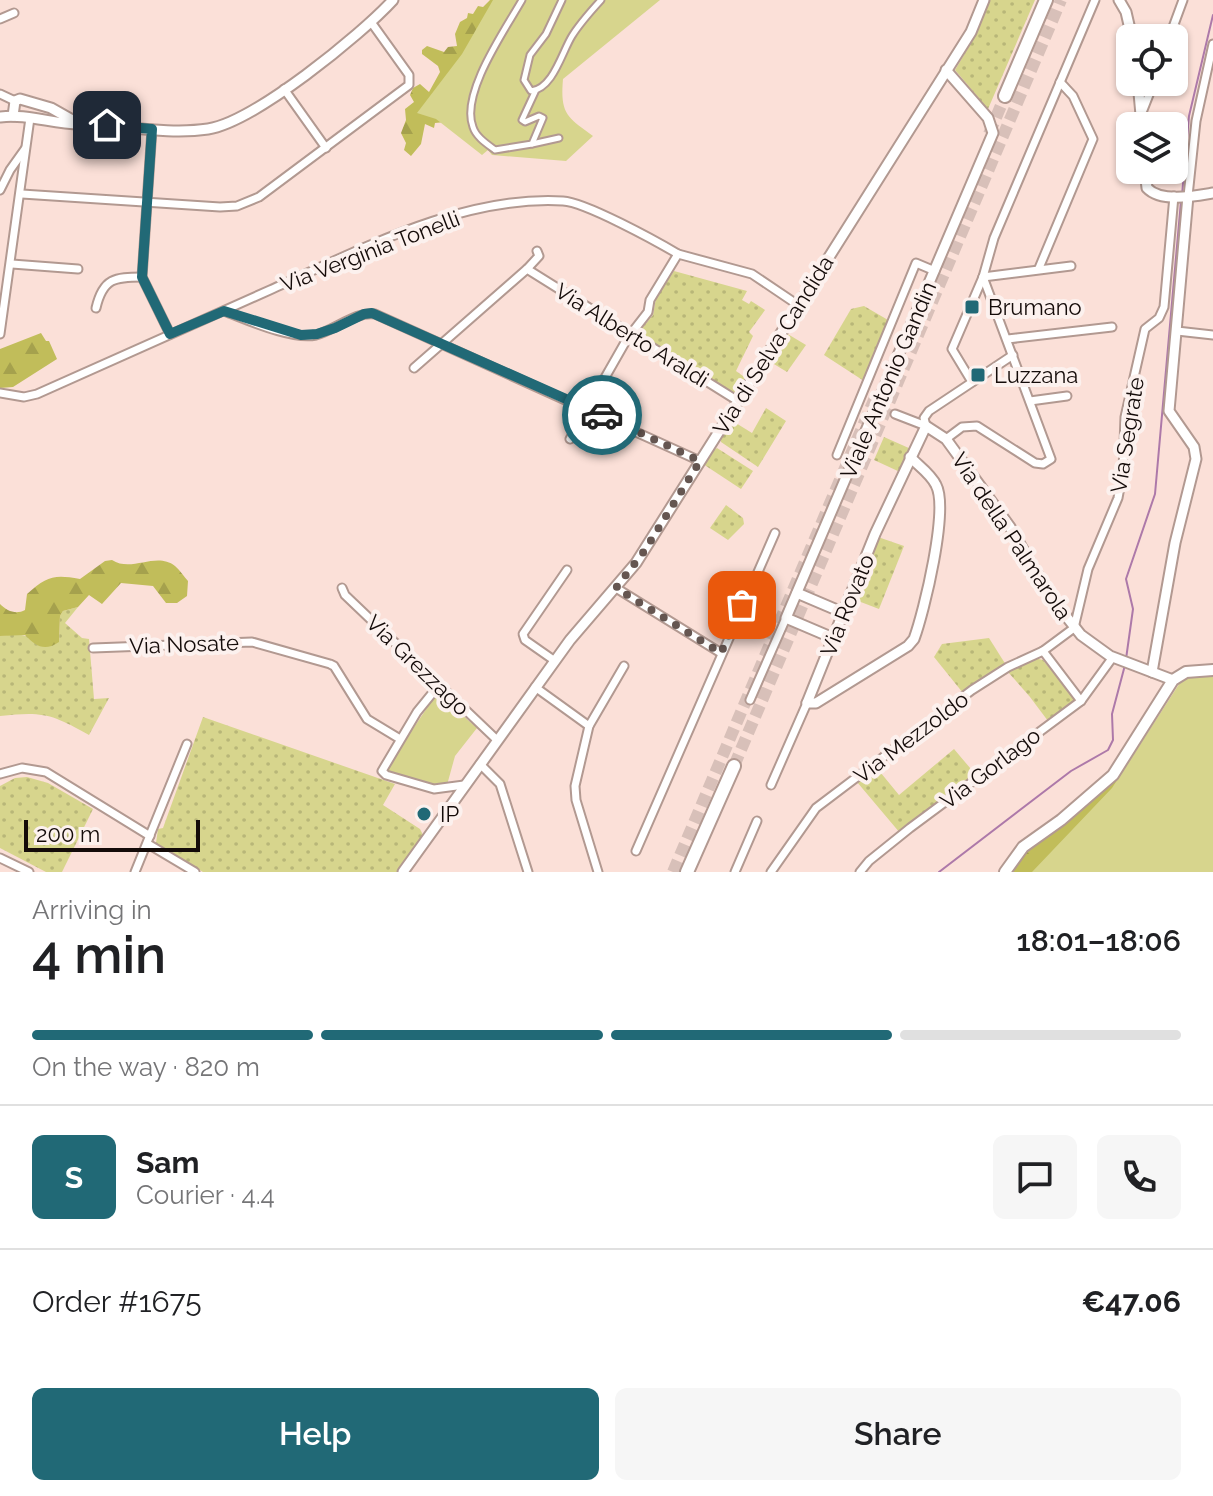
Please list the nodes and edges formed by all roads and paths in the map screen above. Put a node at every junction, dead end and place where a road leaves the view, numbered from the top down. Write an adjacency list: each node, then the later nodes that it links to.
1 (393, 0): 12 (street)
2 (522, 0): 34 (street)
3 (562, 0): 19 (street)
4 (601, 0): 19 (street)
5 (984, 0): 16 (street, Via di Selva Candida)
6 (1046, 0): 21 (highway)
7 (1095, 0): 17 (street)
8 (1119, 0): 13 (street)
9 (1183, 0): 14 (street)
10 (14, 13): 11 (street)
11 (0, 19)
12 (371, 22): 18 (street); 35 (street)
13 (1129, 24)
14 (1174, 24)
15 (1213, 44): 42 (street)
16 (946, 70): 51 (street, Viale Antonio Gandin); 54 (street, Via di Selva Candida)
17 (1060, 82): 48 (street); 53 (street)
18 (284, 89): 32 (street); 35 (street)
19 (535, 92): 34 (street)
20 (0, 94): 24 (street)
21 (1005, 96)
22 (1140, 96): 26 (street)
23 (1148, 96): 26 (street)
24 (15, 101): 25 (street); 27 (street)
25 (54, 109): 30 (street); 31 (street)
26 (1142, 110)
27 (13, 116): 28 (street); 29 (street)
28 (0, 117)
29 (30, 118): 30 (street); 36 (street)
30 (52, 121): 31 (street)
31 (85, 124): 32 (street)
32 (152, 129): 43 (street)
33 (559, 138): 34 (street)
34 (531, 144)
35 (326, 148): 43 (street)
36 (25, 149): 38 (street); 40 (street)
37 (1148, 184): 41 (street)
38 (0, 190)
39 (1213, 193): 42 (street)
40 (22, 194): 43 (street); 46 (street)
41 (1174, 196): 42 (street); 87 (street, Via Segrate)
42 (1188, 196): 58 (street)
43 (148, 203): 52 (street)
44 (537, 251): 50 (street, Via Alberto Araldi)
45 (678, 254): 54 (street, Via Verginia Tonelli); 56 (street, Via Verginia Tonelli); 59 (street)
46 (12, 264): 49 (street); 60 (street)
47 (1071, 266): 48 (street)
48 (1039, 268): 53 (street)
49 (78, 269)
50 (527, 269): 59 (street, Via Alberto Araldi); 64 (street, Via Alberto Araldi)
51 (935, 271): 77 (street); 84 (street, Viale Antonio Gandin)
52 (142, 277): 55 (street); 61 (street)
53 (983, 277): 63 (street, Via della Palmarola); 67 (street)
54 (798, 305): 70 (street, Via di Selva Candida)
55 (96, 308)
56 (224, 311): 61 (street, Via Verginia Tonelli); 64 (street)
57 (1112, 327): 63 (street)
58 (1177, 331): 62 (street); 96 (street)
59 (631, 333): 70 (street, Via Alberto Araldi); 72 (street)
60 (0, 334)
61 (170, 334): 68 (street, Via Verginia Tonelli)
62 (1213, 335)
63 (1008, 339): 65 (street, Via della Palmarola)
64 (442, 344): 66 (street, Via Alberto Araldi); 72 (street)
65 (1013, 355): 67 (street); 71 (street, Via della Palmarola)
66 (414, 368)
67 (972, 382): 74 (street)
68 (0, 393)
69 (1067, 396): 71 (street)
70 (738, 401): 79 (street, Via di Selva Candida)
71 (1030, 401): 76 (street, Via della Palmarola)
72 (588, 409): 75 (street); 79 (street)
73 (895, 414): 74 (street)
74 (926, 426): 76 (street); 78 (street, Via Rovato)
75 (570, 439)
76 (946, 439): 87 (street, Via della Palmarola)
77 (837, 455)
78 (910, 457): 85 (street, Via Rovato); 102 (street)
79 (700, 461): 83 (street, Via di Selva Candida)
80 (775, 533): 91 (street)
81 (567, 570): 93 (street)
82 (342, 588): 98 (street, Via Grezzago)
83 (616, 588): 91 (street); 93 (street, Via di Selva Candida)
84 (797, 593): 85 (street); 86 (street, Viale Antonio Gandin)
85 (844, 613): 88 (street, Via Rovato)
86 (786, 618): 88 (street); 100 (street, Viale Antonio Gandin)
87 (1074, 628): 90 (street, Via Mezzoldo); 92 (street, Via della Palmarola)
88 (833, 638): 102 (street, Via Rovato)
89 (93, 648): 104 (street, Via Nosate)
90 (1043, 651): 101 (street); 124 (street, Via Mezzoldo)
91 (721, 653): 114 (street)
92 (1121, 660): 96 (street, Via della Palmarola); 101 (street, Via Gorlago)
93 (555, 661): 99 (street, Via di Selva Candida)
94 (624, 666): 103 (street)
95 (1213, 670): 97 (main road)
96 (1152, 672): 97 (street, Via della Palmarola)
97 (1173, 680): 126 (main road)
98 (439, 685): 104 (street); 105 (street, Via Grezzago)
99 (535, 687): 103 (street); 105 (street, Via di Selva Candida)
100 (750, 700)
101 (1081, 701): 125 (street, Via Gorlago)
102 (807, 703): 111 (street, Via Rovato)
103 (589, 726): 121 (street)
104 (400, 739): 110 (street)
105 (497, 740): 107 (street, Via di Selva Candida)
106 (187, 744): 113 (street)
107 (480, 764): 110 (street, Via di Selva Candida); 120 (street)
108 (734, 766): 122 (highway)
109 (0, 774): 113 (street)
110 (464, 785): 119 (street, Via di Selva Candida)
111 (771, 785)
112 (757, 821): 123 (street)
113 (149, 840): 117 (street); 118 (street)
114 (636, 851)
115 (0, 858): 116 (street)
116 (29, 872)
117 (135, 872)
118 (195, 872)
119 (403, 872)
120 (528, 872)
121 (598, 872)
122 (687, 872)
123 (735, 872)
124 (771, 872)
125 (860, 872)
126 (1005, 872)

